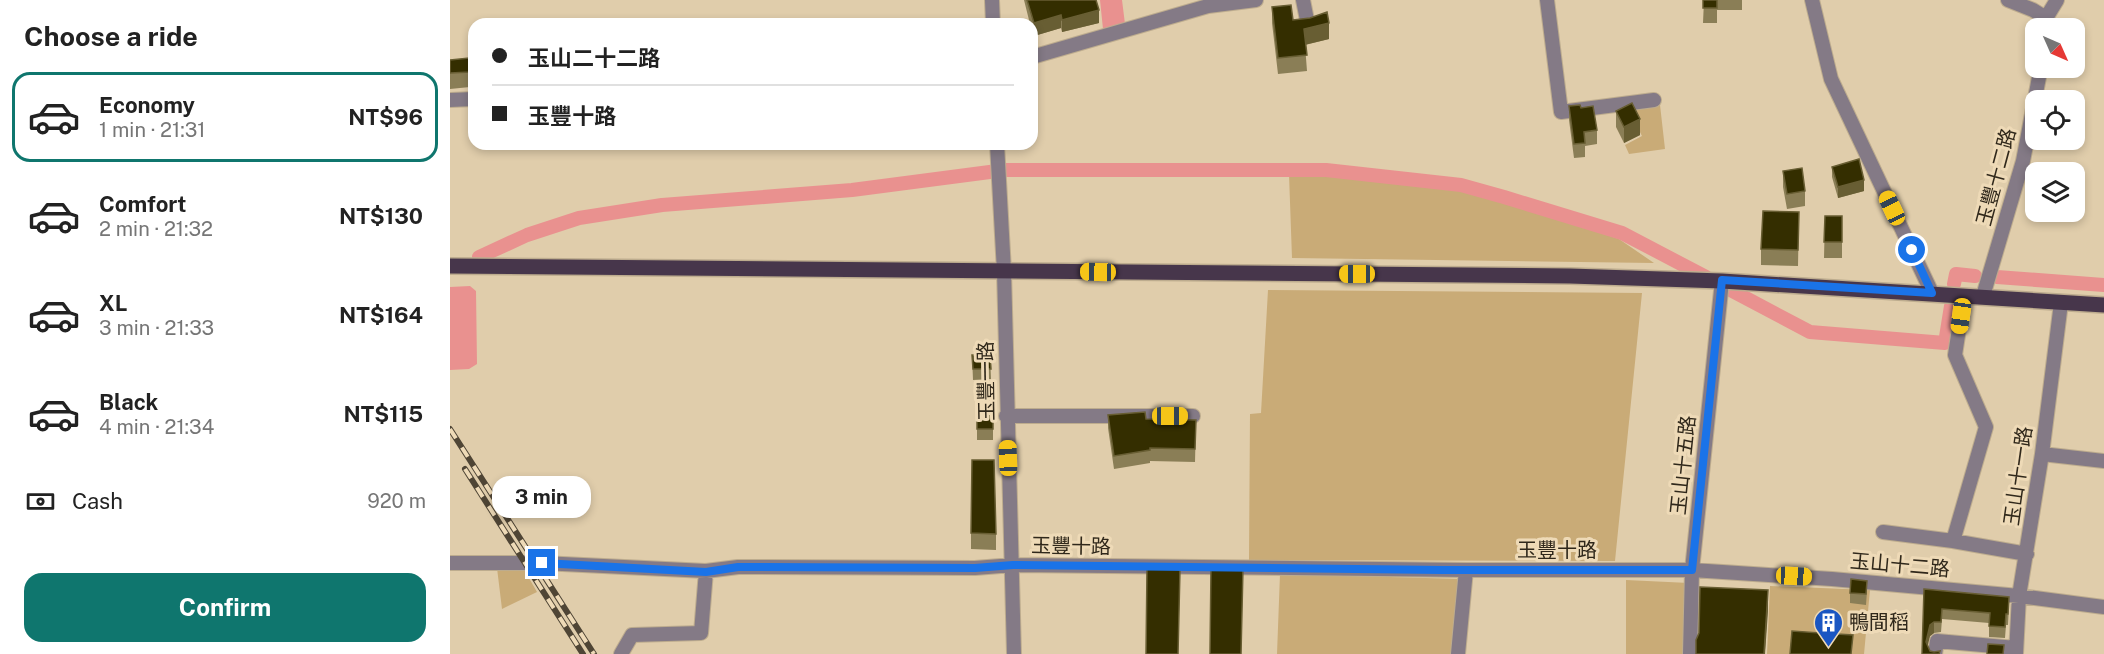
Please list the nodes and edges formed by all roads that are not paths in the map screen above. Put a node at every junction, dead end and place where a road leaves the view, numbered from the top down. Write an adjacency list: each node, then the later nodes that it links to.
1 (992, 0): 8 (street)
2 (1256, 0): 12 (street)
3 (1303, 0): 11 (street)
4 (1547, 0): 16 (street)
5 (1812, 0): 21 (street)
6 (2008, 0): 9 (street)
7 (2056, 0): 10 (street)
8 (993, 18)
9 (2040, 18)
10 (2047, 18)
11 (1308, 26)
12 (1038, 55)
13 (2039, 78): 23 (street, 玉豐十二路)
14 (468, 99): 15 (street)
15 (450, 100)
16 (1654, 100)
17 (997, 150): 19 (street, 玉豐一路)
18 (450, 266): 19 (main road)
19 (1004, 271): 20 (main road); 26 (street, 玉豐一路)
20 (1722, 280): 21 (main road); 36 (street, 玉山十五路)
21 (1932, 293): 22 (main road)
22 (1964, 296): 23 (main road); 31 (street)
23 (1983, 296): 24 (main road)
24 (2061, 303): 25 (main road); 28 (street, 玉山十一路)
25 (2104, 305)
26 (1006, 416): 27 (street); 34 (street, 玉豐一路)
27 (1193, 416)
28 (2042, 454): 29 (street); 32 (street, 玉山十一路)
29 (2104, 461)
30 (1883, 532): 31 (street)
31 (1953, 541): 32 (street)
32 (2027, 554): 38 (street, 玉山十一路)
33 (450, 563): 37 (street, 玉豐十路)
34 (1013, 565): 35 (street, 玉豐十路); 37 (street, 玉豐十路); 43 (street, 玉豐一路)
35 (1466, 570): 36 (street, 玉豐十路); 44 (street)
36 (1692, 570): 38 (street, 玉山十二路); 45 (street, 玉山十五路)
37 (706, 572): 42 (street)
38 (2019, 596): 39 (street, 玉山十二路); 41 (street, 玉山十一路)
39 (2104, 607)
40 (1969, 649): 41 (street); 46 (street)
41 (2016, 651)
42 (621, 654)
43 (1014, 654)
44 (1458, 654)
45 (1690, 654)
46 (1935, 654)

